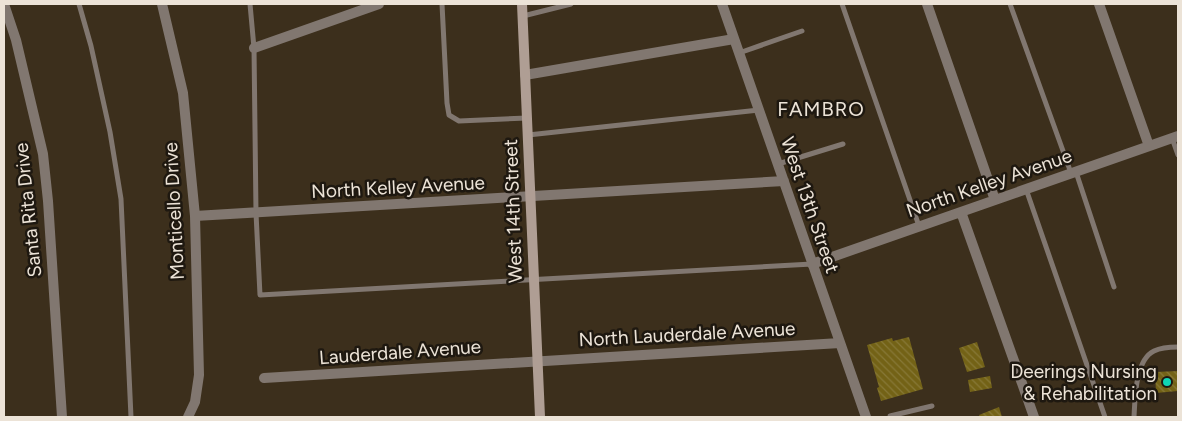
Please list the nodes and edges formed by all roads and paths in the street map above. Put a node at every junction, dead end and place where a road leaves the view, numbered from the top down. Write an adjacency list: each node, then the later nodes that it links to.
1 (4, 4): 45 (street, Santa Rita Drive)
2 (79, 4): 46 (lane)
3 (162, 4): 35 (street, Monticello Drive)
4 (250, 4): 17 (lane)
5 (379, 4): 17 (street)
6 (442, 4): 21 (lane)
7 (522, 4): 14 (street, West 14th Street)
8 (571, 4): 14 (lane)
9 (722, 4): 16 (street, West 13th Street)
10 (842, 4): 36 (lane)
11 (927, 4): 32 (street)
12 (1010, 4): 28 (lane)
13 (1098, 4): 25 (street)
14 (523, 16): 19 (street, West 14th Street)
15 (802, 31): 18 (lane)
16 (734, 39): 18 (street, West 13th Street); 19 (street)
17 (254, 48): 34 (lane)
18 (739, 53): 20 (street, West 13th Street)
19 (525, 75): 21 (street, West 14th Street)
20 (759, 110): 22 (lane); 27 (street, West 13th Street)
21 (527, 118): 22 (street, West 14th Street)
22 (528, 135): 31 (street, West 14th Street)
23 (1175, 137): 25 (street, North Kelley Avenue); 26 (lane)
24 (843, 144): 27 (lane)
25 (1150, 146): 28 (street, North Kelley Avenue)
26 (1178, 155)
27 (778, 164): 29 (street, West 13th Street)
28 (1074, 172): 30 (street, North Kelley Avenue); 39 (lane)
29 (784, 181): 31 (street, North Kelley Avenue); 37 (street, West 13th Street)
30 (1026, 189): 32 (street, North Kelley Avenue); 52 (lane)
31 (530, 196): 34 (street, North Kelley Avenue); 38 (street, West 14th Street)
32 (996, 200): 33 (street, North Kelley Avenue)
33 (961, 212): 36 (street, North Kelley Avenue); 51 (street)
34 (256, 213): 35 (street, North Kelley Avenue); 38 (lane)
35 (195, 216): 47 (street, Monticello Drive)
36 (919, 226): 37 (street, North Kelley Avenue)
37 (812, 264): 38 (lane); 40 (street, West 13th Street)
38 (534, 280): 42 (street, West 14th Street)
39 (1114, 286)
40 (840, 343): 42 (street, North Lauderdale Avenue); 49 (street, West 13th Street)
41 (1178, 347): 53 (lane)
42 (537, 360): 43 (street, Lauderdale Avenue); 48 (street, West 14th Street)
43 (264, 378)
44 (932, 406): 50 (lane)
45 (62, 417)
46 (130, 417)
47 (188, 417)
48 (540, 417)
49 (866, 417)
50 (890, 417)
51 (1034, 417)
52 (1105, 417)
53 (1134, 417)

